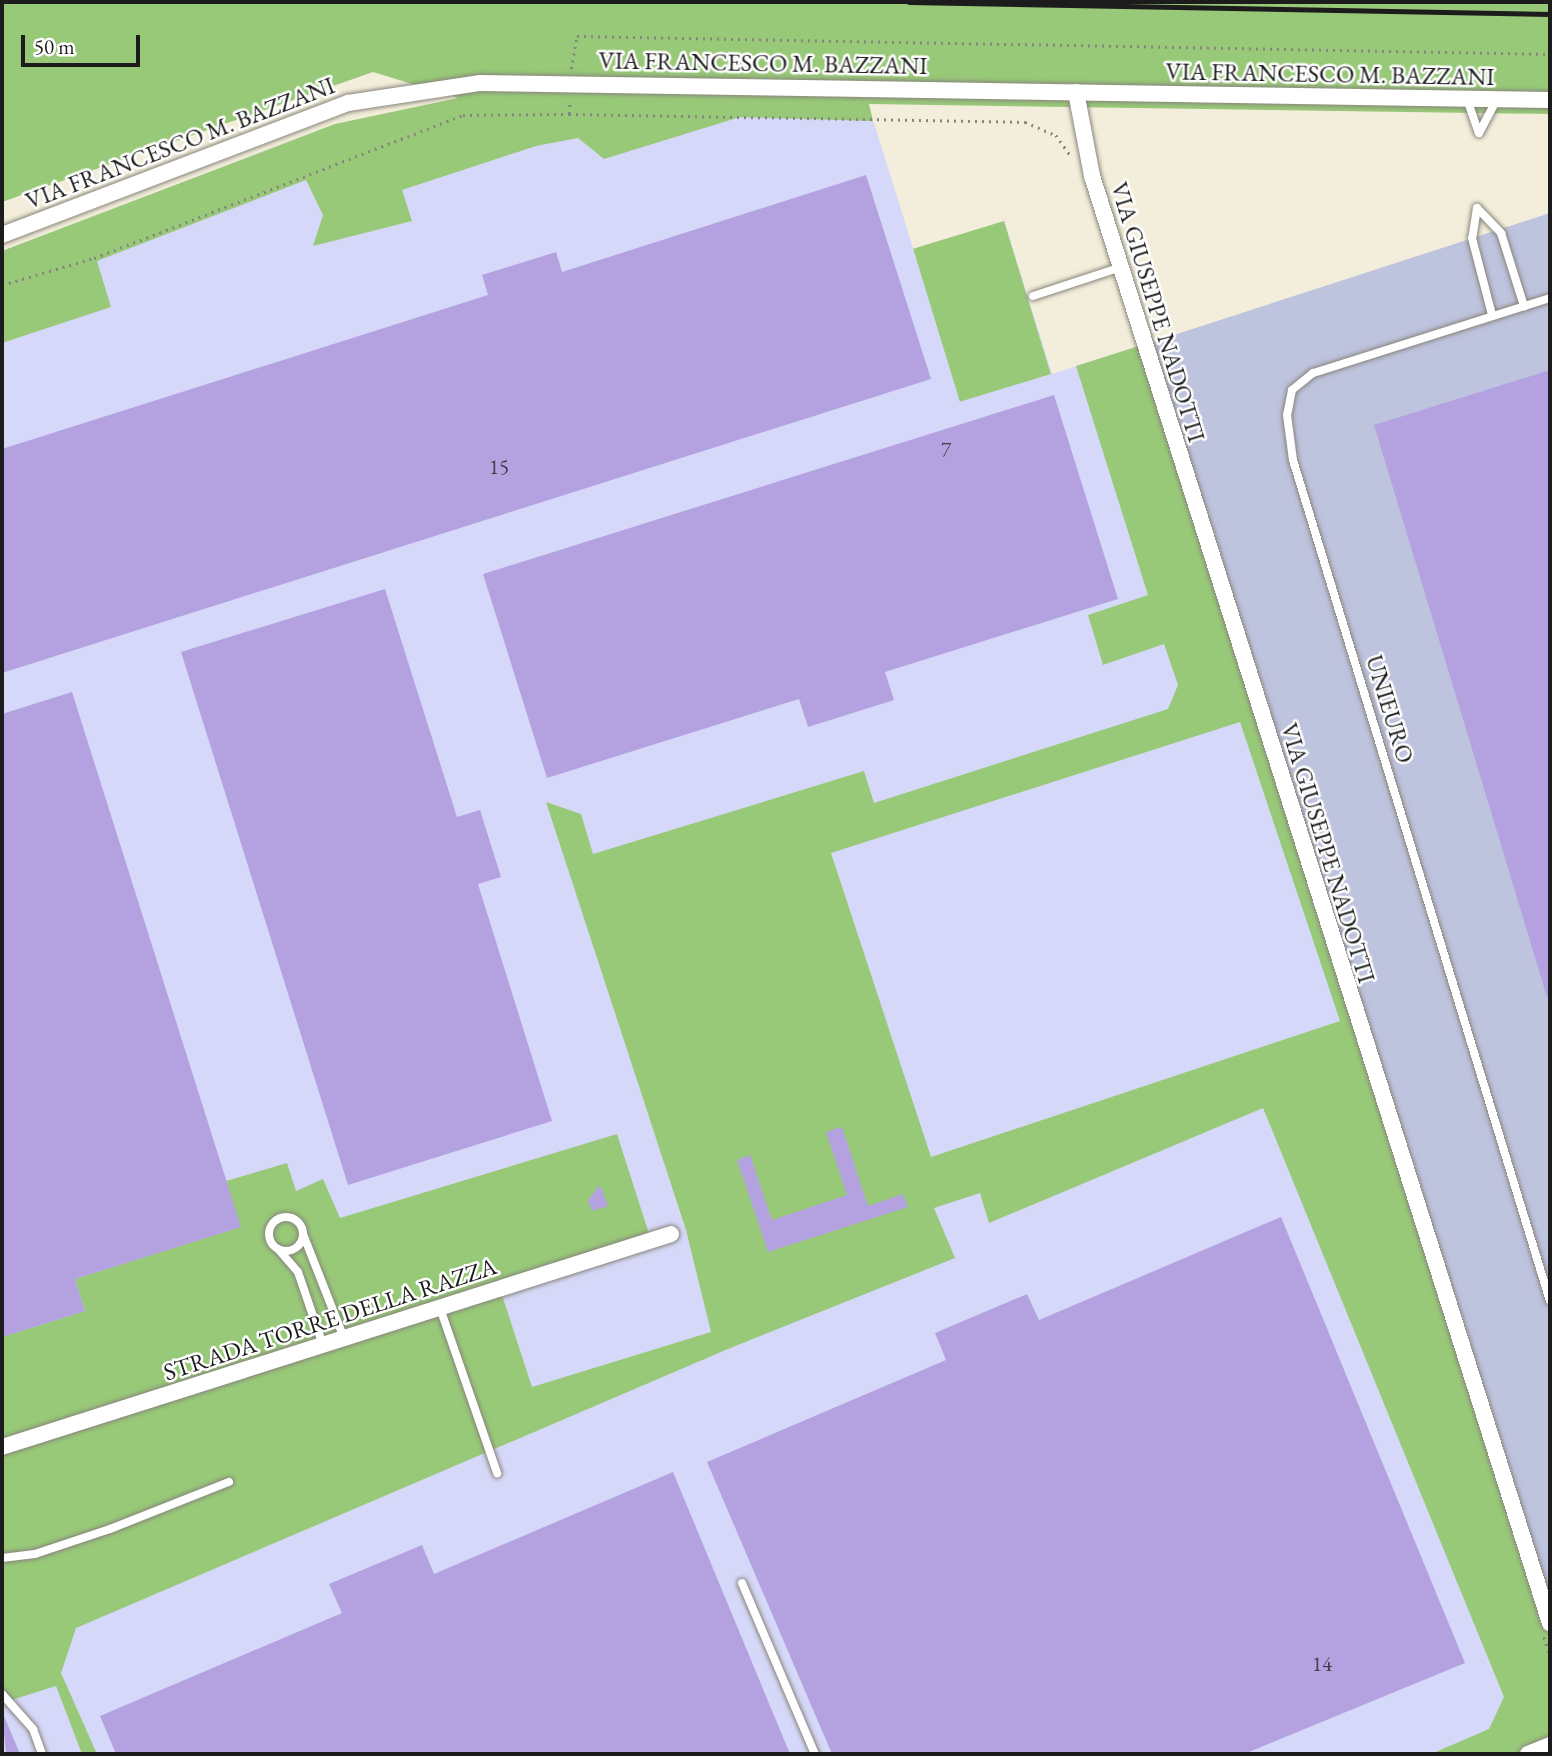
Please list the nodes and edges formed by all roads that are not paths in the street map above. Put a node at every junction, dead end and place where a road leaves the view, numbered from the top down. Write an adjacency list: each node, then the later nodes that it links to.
1 (1076, 92): 2 (street, VIA FRANCESCO M. BAZZANI); 5 (street, VIA FRANCESCO M. BAZZANI); 6 (street, VIA GIUSEPPE NADOTTI)
2 (1467, 99): 3 (street, VIA FRANCESCO M. BAZZANI); 3 (lane)
3 (1497, 99): 4 (street, VIA FRANCESCO M. BAZZANI)
4 (1550, 100)
5 (2, 235)
6 (1121, 267): 7 (lane); 23 (street, VIA GIUSEPPE NADOTTI)
7 (1033, 296)
8 (1550, 298): 9 (lane, UNIEURO)
9 (1524, 306): 10 (lane, UNIEURO); 10 (lane)
10 (1492, 316): 14 (lane, UNIEURO)
11 (303, 1234): 13 (lane); 13 (lane); 16 (lane)
12 (671, 1234): 15 (street, STRADA TORRE DELLA RAZZA)
13 (278, 1249): 17 (lane)
14 (1550, 1301)
15 (440, 1308): 16 (street, STRADA TORRE DELLA RAZZA); 19 (lane)
16 (344, 1338): 17 (street, STRADA TORRE DELLA RAZZA)
17 (323, 1345): 18 (street, STRADA TORRE DELLA RAZZA)
18 (2, 1447)
19 (497, 1473)
20 (229, 1482): 21 (lane)
21 (2, 1558)
22 (742, 1583): 27 (lane)
23 (1550, 1623)
24 (2, 1694): 26 (lane)
25 (1550, 1745): 28 (street)
26 (42, 1754)
27 (814, 1754)
28 (1528, 1754)

